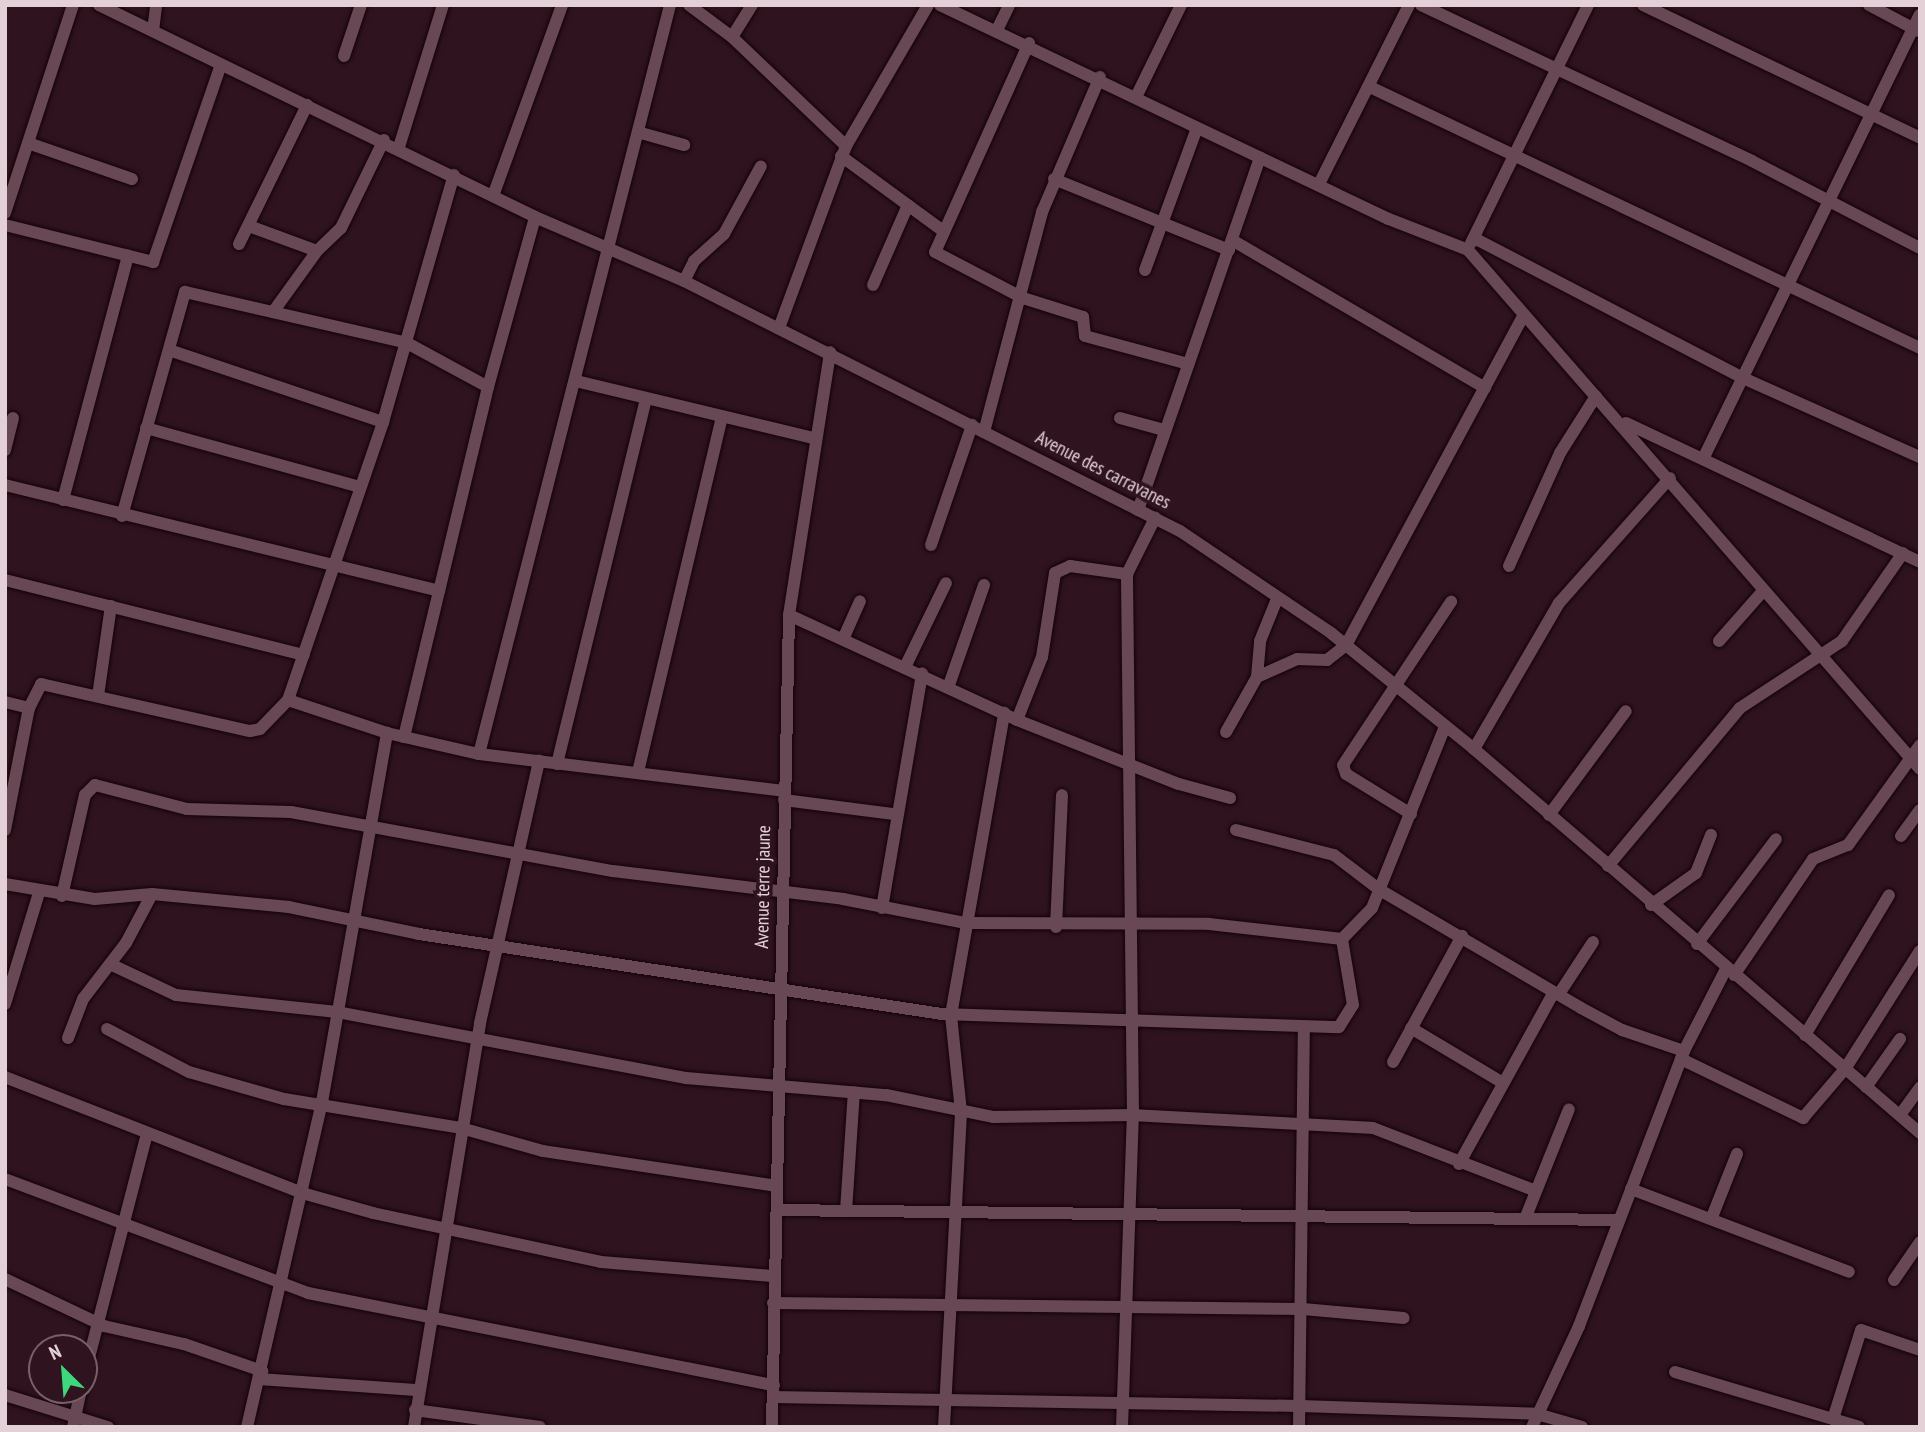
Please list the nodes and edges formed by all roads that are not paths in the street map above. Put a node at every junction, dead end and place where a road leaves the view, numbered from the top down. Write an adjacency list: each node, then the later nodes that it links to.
1 (73, 5): 37 (street)
2 (99, 5): 21 (street, Avenue des carravanes)
3 (156, 5): 21 (street)
4 (361, 5): 25 (street)
5 (443, 5): 39 (street)
6 (562, 5): 48 (street)
7 (670, 5): 34 (street)
8 (689, 5): 23 (street)
9 (752, 5): 23 (street)
10 (928, 5): 40 (street)
11 (940, 5): 20 (street)
12 (1009, 5): 20 (street)
13 (1181, 5): 30 (street)
14 (1409, 5): 29 (street)
15 (1421, 5): 27 (street)
16 (1588, 5): 27 (street)
17 (1643, 5): 32 (street)
18 (1869, 5): 22 (street)
19 (1920, 15): 22 (street)
20 (998, 28): 24 (street)
21 (153, 31): 26 (street, Avenue des carravanes)
22 (1916, 31): 32 (street)
23 (732, 37): 40 (street)
24 (1029, 43): 28 (street); 56 (street)
25 (344, 56)
26 (220, 67): 31 (street, Avenue des carravanes); 63 (street)
27 (1557, 70): 42 (street); 49 (street)
28 (1100, 77): 30 (street); 45 (street)
29 (1370, 86): 42 (street); 47 (street)
30 (1137, 96): 33 (street)
31 (307, 105): 36 (street, Avenue des carravanes); 55 (street)
32 (1872, 114): 35 (street); 49 (street)
33 (1197, 128): 41 (street); 53 (street)
34 (641, 133): 38 (street); 61 (street)
35 (1920, 138)
36 (384, 140): 39 (street, Avenue des carravanes); 62 (street)
37 (28, 143): 46 (street); 51 (street)
38 (684, 145)
39 (399, 147): 44 (street, Avenue des carravanes)
40 (844, 151): 50 (street); 71 (street)
41 (1260, 157): 47 (street); 59 (street)
42 (1513, 158): 58 (street); 67 (street)
43 (761, 166): 65 (street)
44 (454, 175): 48 (street, Avenue des carravanes); 72 (street)
45 (1054, 179): 53 (street); 68 (street)
46 (132, 180)
47 (1320, 184): 58 (street)
48 (493, 196): 52 (street, Avenue des carravanes)
49 (1829, 201): 60 (street); 67 (street)
50 (908, 205): 56 (street); 66 (street)
51 (5, 213)
52 (535, 217): 61 (street, Avenue des carravanes); 79 (street)
53 (1164, 224): 59 (street); 64 (street)
54 (5, 225): 63 (street)
55 (249, 226): 57 (street); 62 (street)
56 (943, 231): 68 (street)
57 (239, 244)
58 (1471, 244): 70 (street); 77 (street)
59 (1230, 245): 76 (street); 80 (street)
60 (1920, 248)
61 (608, 249): 65 (street, Avenue des carravanes); 78 (street)
62 (317, 251): 69 (street)
63 (128, 256): 98 (street)
64 (1145, 270)
65 (684, 281): 71 (street, Avenue des carravanes)
66 (873, 285)
67 (1788, 286): 73 (street); 77 (street)
68 (1023, 298): 76 (street); 89 (street)
69 (273, 312): 72 (street); 74 (street)
70 (1524, 315): 80 (street); 81 (street)
71 (779, 328): 75 (street, Avenue des carravanes)
72 (407, 344): 79 (street); 87 (street)
73 (1920, 348)
74 (169, 350): 87 (street); 88 (street)
75 (830, 352): 89 (street, Avenue des carravanes); 91 (street, Avenue terre jaune)
76 (1188, 364): 90 (street)
77 (1743, 378): 93 (street); 94 (street)
78 (576, 381): 82 (street); 141 (street)
79 (488, 387): 111 (street)
80 (1485, 388): 120 (street)
81 (1597, 396): 86 (street); 105 (street)
82 (646, 399): 84 (street); 143 (street)
83 (13, 418): 92 (street)
84 (722, 418): 91 (street); 146 (street)
85 (1120, 418): 90 (street)
86 (1620, 420): 94 (street); 95 (street)
87 (383, 422): 97 (street)
88 (146, 428): 97 (street); 100 (street)
89 (978, 428): 99 (street, Avenue des carravanes); 102 (street)
90 (1164, 430): 99 (street)
91 (814, 438): 117 (street, Avenue terre jaune)
92 (5, 450)
93 (1920, 457)
94 (1703, 459): 103 (street)
95 (1670, 478): 112 (street); 140 (street)
96 (5, 485): 98 (street)
97 (360, 487): 106 (street)
98 (63, 500): 100 (street)
99 (1138, 510): 101 (street, Avenue des carravanes)
100 (122, 516): 106 (street)
101 (1155, 518): 107 (street); 113 (street, Avenue des carravanes)
102 (932, 545)
103 (1903, 554): 104 (street); 122 (street)
104 (1920, 562)
105 (1508, 566)
106 (332, 568): 111 (street); 121 (street)
107 (1127, 575): 134 (street); 145 (street)
108 (5, 580): 116 (street)
109 (946, 583): 123 (street)
110 (984, 585): 126 (street)
111 (439, 591): 138 (street)
112 (1763, 591): 119 (street); 122 (street)
113 (1276, 599): 120 (street, Avenue des carravanes); 125 (street)
114 (860, 601): 118 (street)
115 (1451, 602): 127 (street)
116 (111, 606): 121 (street); 128 (street)
117 (789, 615): 118 (street); 147 (street, Avenue terre jaune)
118 (845, 637): 123 (street)
119 (1719, 641)
120 (1346, 645): 125 (street); 127 (street, Avenue des carravanes)
121 (304, 655): 129 (street)
122 (1821, 657): 144 (street); 161 (street)
123 (906, 665): 124 (street)
124 (922, 673): 126 (street); 151 (street)
125 (1257, 677): 136 (street)
126 (949, 685): 133 (street)
127 (1396, 687): 135 (street, Avenue des carravanes); 152 (street)
128 (98, 696): 129 (street); 131 (street)
129 (288, 700): 137 (street)
130 (5, 702): 131 (street)
131 (29, 708): 155 (street)
132 (1626, 711): 153 (street)
133 (1004, 713): 134 (street); 172 (street)
134 (1017, 720): 145 (street)
135 (1445, 726): 140 (street, Avenue des carravanes); 152 (street)
136 (1226, 732)
137 (387, 733): 138 (street); 154 (street)
138 (404, 737): 141 (street)
139 (1920, 745): 144 (street)
140 (1474, 749): 153 (street, Avenue des carravanes)
141 (479, 754): 142 (street)
142 (540, 761): 143 (street); 160 (street)
143 (557, 764): 146 (street)
144 (1916, 764): 182 (street)
145 (1132, 765): 149 (street); 173 (street)
146 (638, 772): 147 (street)
147 (784, 795): 151 (street); 164 (street, Avenue terre jaune)
148 (1062, 795): 174 (street)
149 (1230, 797)
150 (1920, 810): 158 (street)
151 (894, 814): 170 (street)
152 (1411, 814): 163 (street)
153 (1549, 815): 161 (street, Avenue des carravanes)
154 (371, 829): 160 (street); 168 (street); 171 (street)
155 (5, 830)
156 (1236, 830): 163 (street)
157 (1710, 835): 169 (street)
158 (1901, 836)
159 (1776, 839): 179 (street)
160 (518, 855): 164 (street); 178 (street)
161 (1608, 866): 169 (street, Avenue des carravanes)
162 (5, 884): 165 (street)
163 (1380, 890): 175 (street); 176 (street)
164 (783, 891): 170 (street); 183 (street, Avenue terre jaune)
165 (38, 893): 168 (street); 185 (street)
166 (152, 894): 168 (street); 171 (street); 181 (street)
167 (1889, 895): 192 (street)
168 (62, 896)
169 (1651, 905): 179 (street, Avenue des carravanes)
170 (882, 908): 172 (street)
171 (354, 921): 178 (street); 186 (street)
172 (965, 923): 174 (street); 187 (street)
173 (1133, 926): 174 (street); 176 (street); 188 (street)
174 (1056, 927)
175 (1462, 936): 184 (street); 190 (street)
176 (1342, 939): 189 (street)
177 (1593, 942): 184 (street)
178 (496, 944): 183 (street); 194 (street)
179 (1697, 944): 182 (street, Avenue des carravanes)
180 (1920, 951): 198 (street)
181 (110, 964): 186 (street); 193 (street)
182 (1730, 972): 192 (street, Avenue des carravanes); 196 (street)
183 (780, 990): 187 (street); 201 (street, Avenue terre jaune)
184 (1556, 993): 196 (street); 200 (street)
185 (5, 1004)
186 (337, 1012): 194 (street); 205 (street)
187 (951, 1015): 188 (street); 207 (street)
188 (1133, 1021): 189 (street); 208 (street)
189 (1304, 1027): 210 (street)
190 (1411, 1028): 197 (street); 200 (street)
191 (107, 1029): 205 (street)
192 (1805, 1035): 198 (street, Avenue des carravanes)
193 (68, 1038)
194 (477, 1039): 201 (street); 211 (street)
195 (1900, 1039): 202 (street)
196 (1683, 1055): 198 (street); 218 (street)
197 (1393, 1062)
198 (1845, 1069): 202 (street, Avenue des carravanes)
199 (5, 1077): 213 (street)
200 (1503, 1083): 215 (street)
201 (780, 1084): 204 (street); 217 (street, Avenue terre jaune)
202 (1866, 1087): 209 (street, Avenue des carravanes)
203 (1920, 1087): 209 (street)
204 (854, 1091): 207 (street); 222 (street)
205 (322, 1102): 211 (street); 220 (street)
206 (1569, 1109): 219 (street)
207 (961, 1112): 208 (street); 223 (street)
208 (1133, 1115): 210 (street); 224 (street)
209 (1900, 1115): 212 (street, Avenue des carravanes)
210 (1306, 1124): 215 (street); 225 (street)
211 (461, 1128): 217 (street); 230 (street)
212 (1920, 1133)
213 (147, 1134): 220 (street); 229 (street)
214 (1737, 1154): 226 (street)
215 (1458, 1164): 219 (street)
216 (5, 1179): 229 (street)
217 (776, 1186): 221 (street, Avenue terre jaune)
218 (1631, 1189): 226 (street); 228 (street)
219 (1534, 1190): 227 (street)
220 (302, 1193): 230 (street); 236 (street)
221 (777, 1209): 222 (street); 233 (street, Avenue terre jaune)
222 (846, 1211): 223 (street)
223 (955, 1213): 224 (street); 238 (street)
224 (1128, 1213): 225 (street); 239 (street)
225 (1306, 1217): 227 (street); 240 (street)
226 (1712, 1217): 232 (street)
227 (1525, 1219): 228 (street)
228 (1618, 1220): 256 (street)
229 (123, 1222): 236 (street); 243 (street)
230 (445, 1225): 233 (street); 241 (street)
231 (1920, 1242): 235 (street)
232 (1849, 1272)
233 (772, 1276): 237 (street, Avenue terre jaune)
234 (5, 1279): 243 (street)
235 (1894, 1280)
236 (282, 1284): 241 (street); 247 (street)
237 (773, 1303): 238 (street); 249 (street, Avenue terre jaune)
238 (950, 1306): 239 (street); 251 (street)
239 (1124, 1308): 240 (street); 253 (street)
240 (1303, 1309): 242 (street); 254 (street)
241 (430, 1314): 248 (street); 249 (street)
242 (1404, 1318)
243 (97, 1321): 244 (street); 247 (street)
244 (94, 1334)
245 (1920, 1350): 258 (street)
246 (1675, 1372): 258 (street)
247 (260, 1375): 248 (street); 260 (street)
248 (416, 1390): 255 (street)
249 (774, 1391): 251 (street); 263 (street, Avenue terre jaune)
250 (5, 1395): 257 (street)
251 (945, 1400): 253 (street); 264 (street)
252 (78, 1404): 257 (street)
253 (1122, 1406): 254 (street); 265 (street)
254 (1300, 1406): 256 (street); 266 (street)
255 (415, 1410): 261 (street); 262 (street)
256 (1535, 1421): 267 (street)
257 (74, 1422): 259 (street)
258 (1841, 1423): 268 (street)
259 (108, 1427)
260 (247, 1427)
261 (414, 1427)
262 (540, 1427)
263 (772, 1427)
264 (944, 1427)
265 (1122, 1427)
266 (1299, 1427)
267 (1583, 1427)
268 (1859, 1427)

